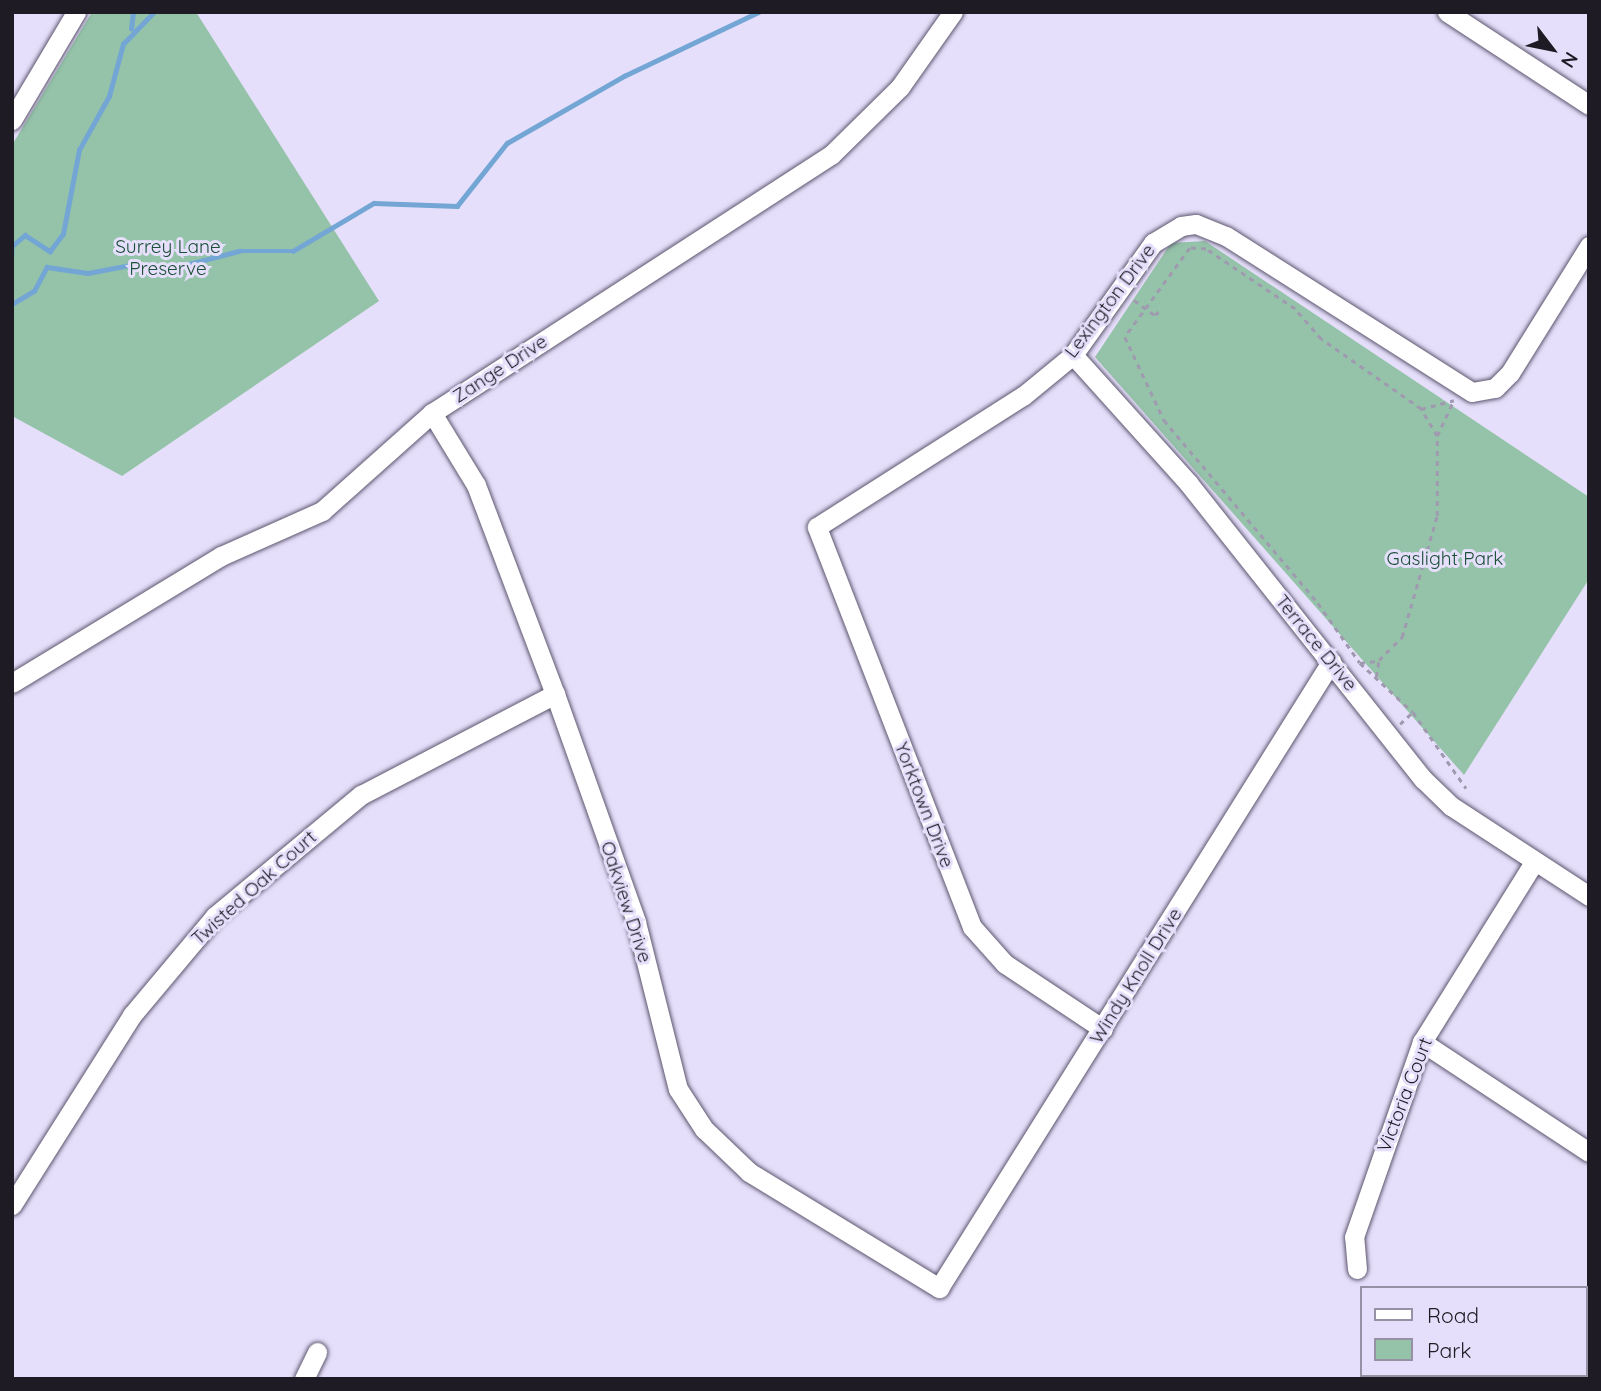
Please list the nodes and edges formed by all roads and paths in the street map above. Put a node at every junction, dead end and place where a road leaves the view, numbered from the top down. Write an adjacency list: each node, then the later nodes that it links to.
1 (76, 12): 5 (street)
2 (953, 12): 13 (street, Zange Drive)
3 (1447, 12): 4 (street)
4 (1589, 105)
5 (12, 120)
6 (1589, 246): 11 (street, Lexington Drive)
7 (1122, 290): 8 (path); 10 (street, Lexington Drive); 11 (street, Lexington Drive)
8 (1144, 307): 9 (path); 12 (path); 18 (path)
9 (1159, 311)
10 (1073, 355): 15 (street, Lexington Drive); 17 (street, Terrace Drive)
11 (1457, 394): 12 (path); 14 (path)
12 (1421, 409): 14 (path)
13 (432, 413): 20 (street, Zange Drive); 21 (street, Oakview Drive)
14 (1437, 436): 16 (path)
15 (817, 527): 25 (street, Yorktown Drive)
16 (1379, 660): 18 (path); 19 (path)
17 (1331, 662): 23 (street, Terrace Drive); 25 (street, Windy Knoll Drive)
18 (1360, 663): 19 (path)
19 (1376, 677): 22 (path)
20 (12, 683)
21 (555, 694): 28 (street, Twisted Oak Court); 30 (street, Oakview Drive)
22 (1466, 788)
23 (1534, 862): 24 (street, Terrace Drive); 26 (street, Victoria Court)
24 (1589, 896)
25 (1103, 1029): 30 (street, Windy Knoll Drive)
26 (1422, 1042): 27 (street); 29 (street, Victoria Court)
27 (1589, 1152)
28 (12, 1205)
29 (1357, 1269)
30 (939, 1288)
31 (317, 1352): 32 (street)
32 (304, 1379)

